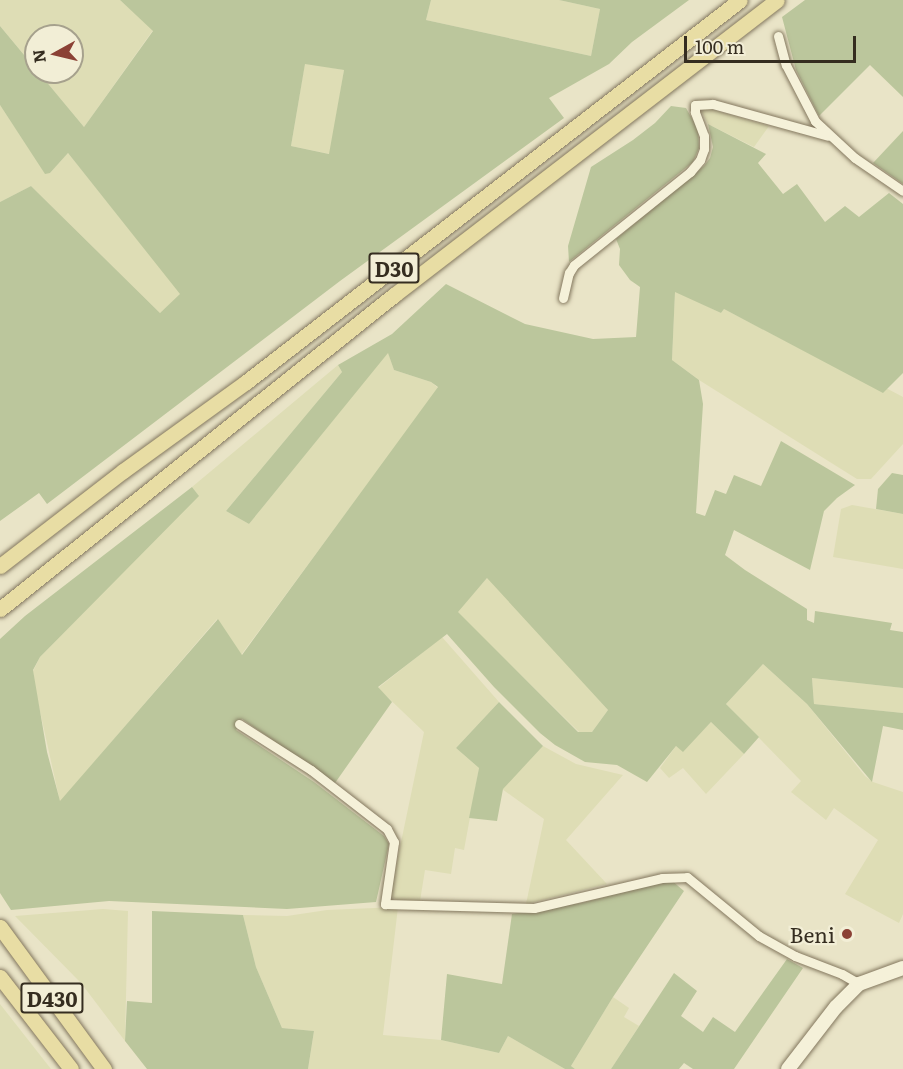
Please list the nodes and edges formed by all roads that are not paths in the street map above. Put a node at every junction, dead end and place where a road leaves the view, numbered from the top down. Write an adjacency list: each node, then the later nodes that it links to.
1 (740, 0): 7 (main road, D30)
2 (777, 0): 8 (main road, D30)
3 (778, 36): 4 (street)
4 (828, 136): 5 (street); 6 (street)
5 (903, 191)
6 (563, 298)
7 (0, 566)
8 (0, 609)
9 (239, 724): 13 (street)
10 (0, 927): 15 (main road, D430)
11 (903, 968): 13 (street)
12 (0, 977): 14 (main road, D430)
13 (859, 984): 16 (street)
14 (71, 1069)
15 (104, 1069)
16 (789, 1069)

